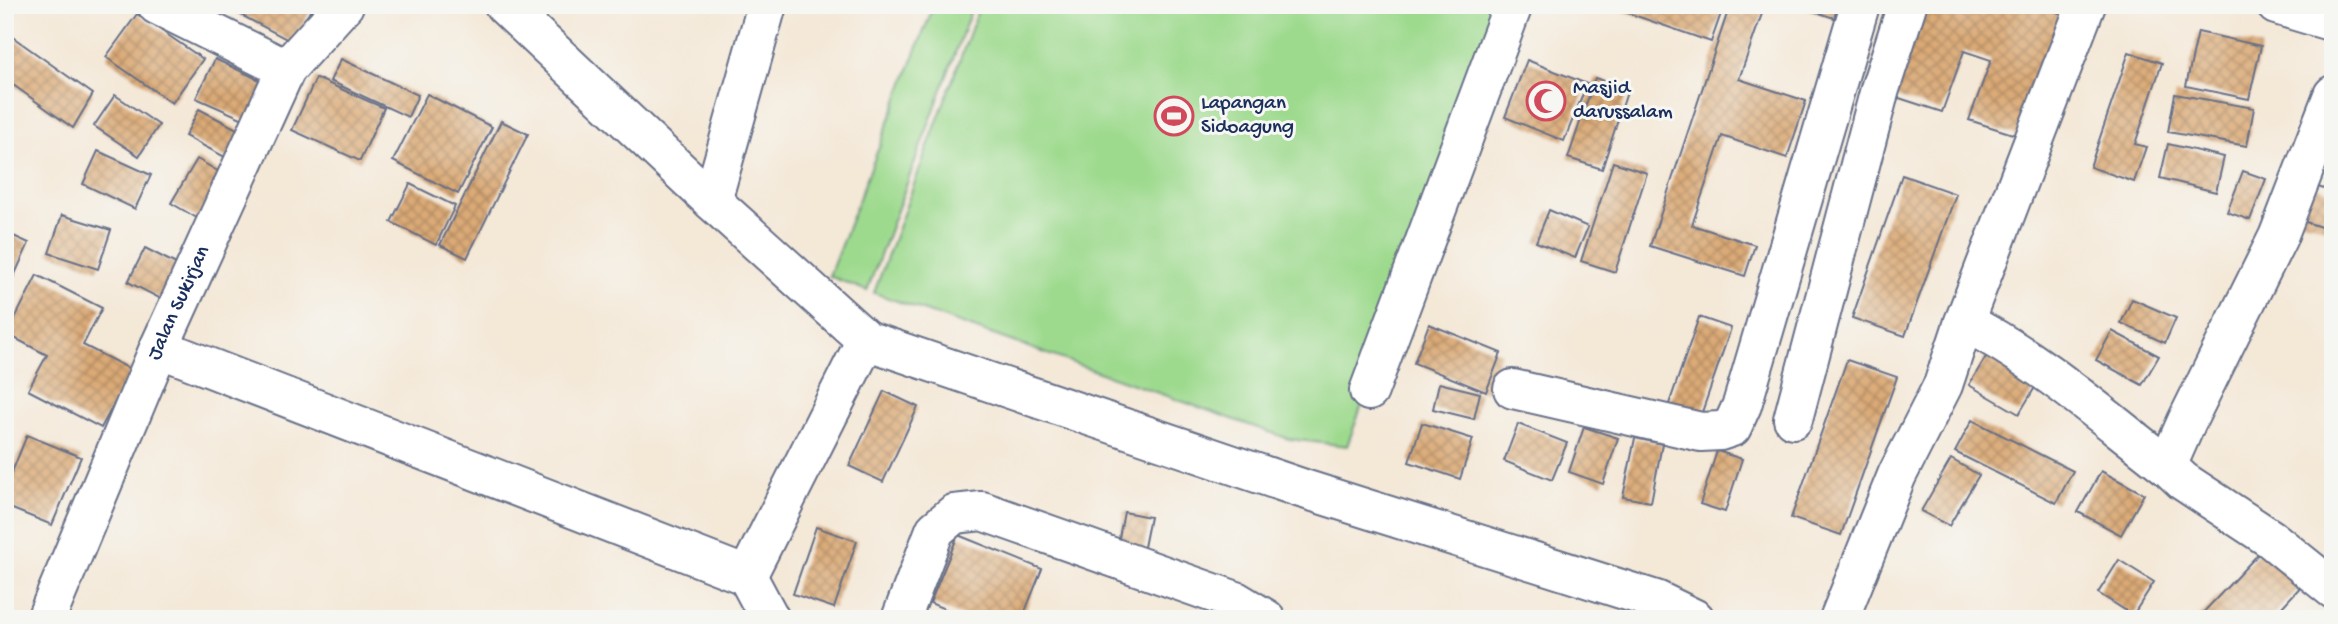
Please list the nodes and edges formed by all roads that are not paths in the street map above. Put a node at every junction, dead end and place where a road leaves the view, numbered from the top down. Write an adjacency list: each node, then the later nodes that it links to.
1 (157, 5): 11 (street)
2 (344, 5): 11 (street, Jalan Sukirjan)
3 (504, 5): 13 (street)
4 (766, 5): 13 (street)
5 (1513, 5): 18 (street)
6 (1860, 5): 17 (street)
7 (1907, 5): 19 (street)
8 (2086, 5): 14 (street)
9 (2283, 6): 10 (street)
10 (2333, 22)
11 (286, 69): 16 (street, Jalan Sukirjan)
12 (2333, 95): 20 (street)
13 (712, 201): 15 (street)
14 (1964, 322): 20 (street); 28 (street)
15 (866, 340): 21 (street); 27 (street)
16 (159, 348): 21 (street); 23 (street, Jalan Sukirjan)
17 (1513, 390)
18 (1369, 391)
19 (1793, 419)
20 (2167, 466): 22 (street)
21 (747, 576): 24 (street)
22 (2333, 589)
23 (46, 619)
24 (771, 619)
25 (901, 619): 26 (street)
26 (1266, 619)
27 (1695, 619)
28 (1839, 619)

